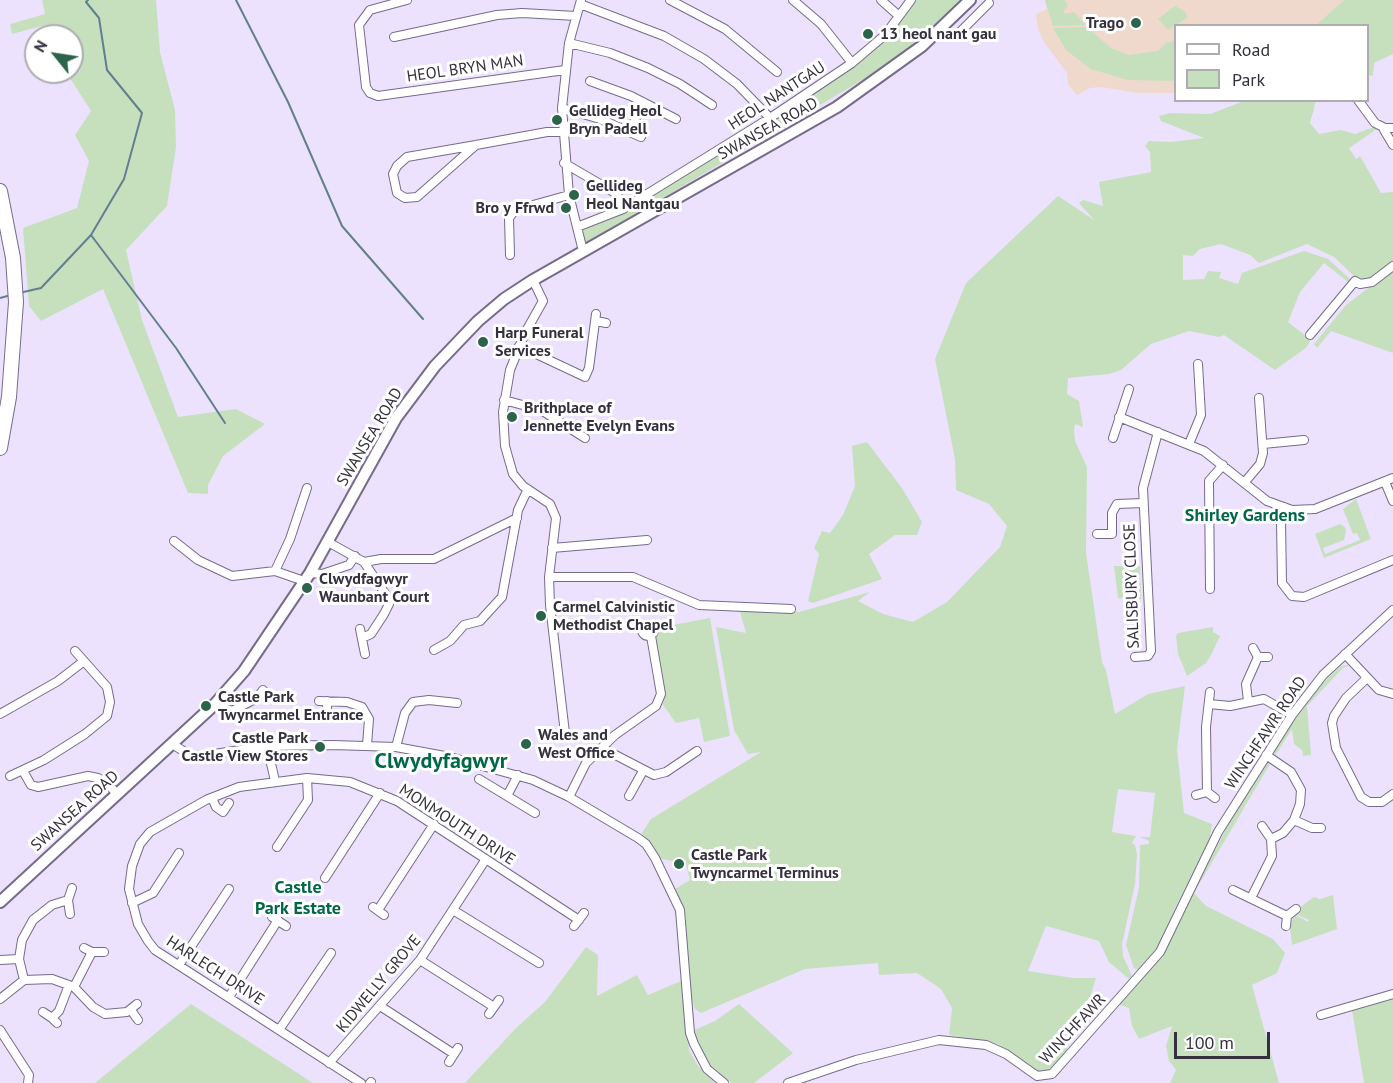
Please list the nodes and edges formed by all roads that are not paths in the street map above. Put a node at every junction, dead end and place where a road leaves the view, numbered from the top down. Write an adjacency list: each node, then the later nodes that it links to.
1 (407, 0): 18 (street, HEOL BRYN MAN)
2 (670, 0): 10 (street)
3 (694, 0): 10 (street)
4 (793, 0): 17 (street)
5 (881, 0): 13 (street)
6 (911, 0): 13 (street, HEOL NANTGAU)
7 (970, 0): 11 (street); 38 (street, SWANSEA ROAD)
8 (580, 2): 12 (street); 25 (street)
9 (989, 3): 11 (street)
10 (689, 8): 19 (street)
11 (980, 12): 14 (street)
12 (576, 16): 15 (street); 16 (street)
13 (899, 16): 17 (street, HEOL NANTGAU)
14 (957, 35)
15 (394, 37)
16 (569, 43): 18 (street); 23 (street)
17 (852, 63): 25 (street, HEOL NANTGAU)
18 (565, 70): 24 (street)
19 (777, 72)
20 (590, 81): 21 (street)
21 (643, 102): 26 (street); 28 (street)
22 (1359, 102): 27 (street)
23 (711, 105)
24 (562, 108): 28 (street); 29 (street)
25 (770, 118): 36 (street, HEOL NANTGAU)
26 (676, 119)
27 (1389, 128): 32 (street)
28 (630, 131): 30 (street)
29 (562, 132): 31 (street); 33 (street)
30 (641, 137)
31 (476, 145): 31 (street)
32 (1393, 145)
33 (564, 163): 35 (street); 36 (street)
34 (0, 191): 58 (highway)
35 (569, 195): 37 (street); 39 (street)
36 (623, 208): 37 (street, HEOL NANTGAU)
37 (577, 227): 38 (street)
38 (583, 251): 41 (street, SWANSEA ROAD)
39 (510, 255)
40 (1393, 266): 43 (street)
41 (533, 280): 44 (street); 71 (street, SWANSEA ROAD)
42 (606, 323): 46 (street)
43 (1310, 335)
44 (519, 346): 46 (street); 50 (street)
45 (1198, 364): 56 (street)
46 (585, 376): 47 (street)
47 (580, 386)
48 (1129, 389): 51 (street)
49 (1259, 398): 57 (street)
50 (504, 400): 53 (street); 63 (street)
51 (1119, 417): 52 (street); 54 (street)
52 (1158, 432): 56 (street); 65 (street, SALISBURY CLOSE)
53 (585, 438)
54 (1113, 438)
55 (1304, 440): 57 (street)
56 (1189, 444): 59 (street)
57 (1263, 444): 61 (street)
58 (0, 448)
59 (1223, 465): 61 (street); 79 (street)
60 (1389, 480): 64 (street); 66 (street)
61 (1244, 483): 66 (street)
62 (307, 488): 76 (street)
63 (528, 489): 67 (street); 72 (street)
64 (1393, 501)
65 (1143, 503): 68 (street, SALISBURY CLOSE); 88 (street, SALISBURY CLOSE)
66 (1284, 507): 74 (street)
67 (517, 518): 75 (street); 84 (street)
68 (1097, 534)
69 (647, 540): 72 (street)
70 (174, 541): 76 (street)
71 (328, 542): 73 (street); 77 (street, SWANSEA ROAD)
72 (552, 548): 78 (street)
73 (355, 556): 75 (street); 77 (street)
74 (1393, 560)
75 (364, 562): 86 (street)
76 (275, 571): 77 (street)
77 (307, 577): 98 (street, SWANSEA ROAD)
78 (549, 577): 80 (street); 103 (street)
79 (1210, 589)
80 (791, 609)
81 (1393, 610): 87 (street, WINCHFAWR ROAD)
82 (651, 636): 110 (street)
83 (1253, 648): 89 (street)
84 (434, 650)
85 (75, 651): 91 (street)
86 (365, 654)
87 (1345, 654): 92 (street); 102 (street, WINCHFAWR ROAD)
88 (1136, 657)
89 (1258, 657): 90 (street); 96 (street)
90 (1268, 657)
91 (84, 661): 101 (street); 113 (street)
92 (1367, 678): 95 (street); 105 (street)
93 (263, 690): 98 (street)
94 (1210, 692): 99 (street)
95 (1393, 694)
96 (1248, 701): 99 (street); 102 (street)
97 (457, 703): 109 (street)
98 (215, 704): 106 (street, SWANSEA ROAD)
99 (1209, 704): 120 (street)
100 (327, 713): 108 (street)
101 (0, 714)
102 (1292, 715): 112 (street, WINCHFAWR ROAD)
103 (565, 733)
104 (1344, 736): 105 (street)
105 (1334, 738): 123 (street)
106 (172, 744): 107 (street); 122 (street, SWANSEA ROAD)
107 (267, 746): 108 (street); 119 (street)
108 (367, 746): 109 (street)
109 (396, 747): 115 (street)
110 (602, 748): 114 (street); 127 (street)
111 (697, 751): 114 (street)
112 (1266, 755): 132 (street); 146 (street, WINCHFAWR ROAD)
113 (23, 771): 116 (street); 122 (street)
114 (643, 771): 126 (street)
115 (518, 775): 125 (street); 127 (street)
116 (10, 776)
117 (307, 778): 119 (street, MONMOUTH DRIVE); 121 (street, MONMOUTH DRIVE); 139 (street)
118 (479, 779): 125 (street)
119 (275, 781): 128 (street, HARLECH DRIVE)
120 (1207, 792): 124 (street); 129 (street)
121 (380, 793): 133 (street, MONMOUTH DRIVE); 142 (street)
122 (117, 794): 149 (street, SWANSEA ROAD)
123 (1393, 794)
124 (1196, 795)
125 (507, 796): 131 (street)
126 (629, 796)
127 (569, 797): 185 (street)
128 (212, 798): 130 (street); 150 (street, HARLECH DRIVE)
129 (1215, 798)
130 (229, 803)
131 (535, 813)
132 (1294, 820): 135 (street); 138 (street)
133 (434, 824): 141 (street, MONMOUTH DRIVE); 153 (street)
134 (1262, 826): 138 (street)
135 (1312, 828): 136 (street); 137 (street)
136 (1322, 828)
137 (1310, 838)
138 (1271, 839): 147 (street)
139 (276, 847)
140 (180, 853): 150 (street)
141 (486, 859): 152 (street, KIDWELLY GROVE); 156 (street, MONMOUTH DRIVE)
142 (325, 878)
143 (72, 888): 148 (street)
144 (229, 889): 167 (street)
145 (1233, 890): 147 (street)
146 (1187, 892): 182 (street, WINCHFAWR)
147 (1251, 898): 155 (street)
148 (68, 900): 154 (street); 163 (street)
149 (0, 902)
150 (132, 903): 167 (street, HARLECH DRIVE)
151 (1296, 909): 155 (street)
152 (453, 910): 165 (street, KIDWELLY GROVE); 166 (street)
153 (378, 911)
154 (70, 914)
155 (1287, 916): 158 (street)
156 (579, 920)
157 (286, 926): 171 (street)
158 (1286, 926)
159 (84, 948): 160 (street)
160 (92, 952): 161 (street); 169 (street)
161 (104, 952)
162 (331, 953): 179 (street)
163 (19, 959): 164 (street); 168 (street)
164 (0, 960)
165 (420, 960): 173 (street, KIDWELLY GROVE); 174 (street)
166 (539, 963)
167 (179, 965): 171 (street, HARLECH DRIVE)
168 (24, 980): 169 (street); 172 (street)
169 (71, 986): 175 (street); 177 (street)
170 (1393, 994): 176 (street)
171 (229, 997): 179 (street, HARLECH DRIVE)
172 (0, 999)
173 (380, 1006): 180 (street); 181 (street, KIDWELLY GROVE)
174 (494, 1007)
175 (43, 1012)
176 (1321, 1015)
177 (138, 1020)
178 (0, 1030): 183 (street)
179 (279, 1030): 181 (street, HARLECH DRIVE)
180 (454, 1055)
181 (329, 1063): 184 (street, HARLECH DRIVE)
182 (1040, 1080): 186 (street, WINCHFAWR)
183 (28, 1083)
184 (361, 1083)
185 (724, 1083)
186 (789, 1083)

